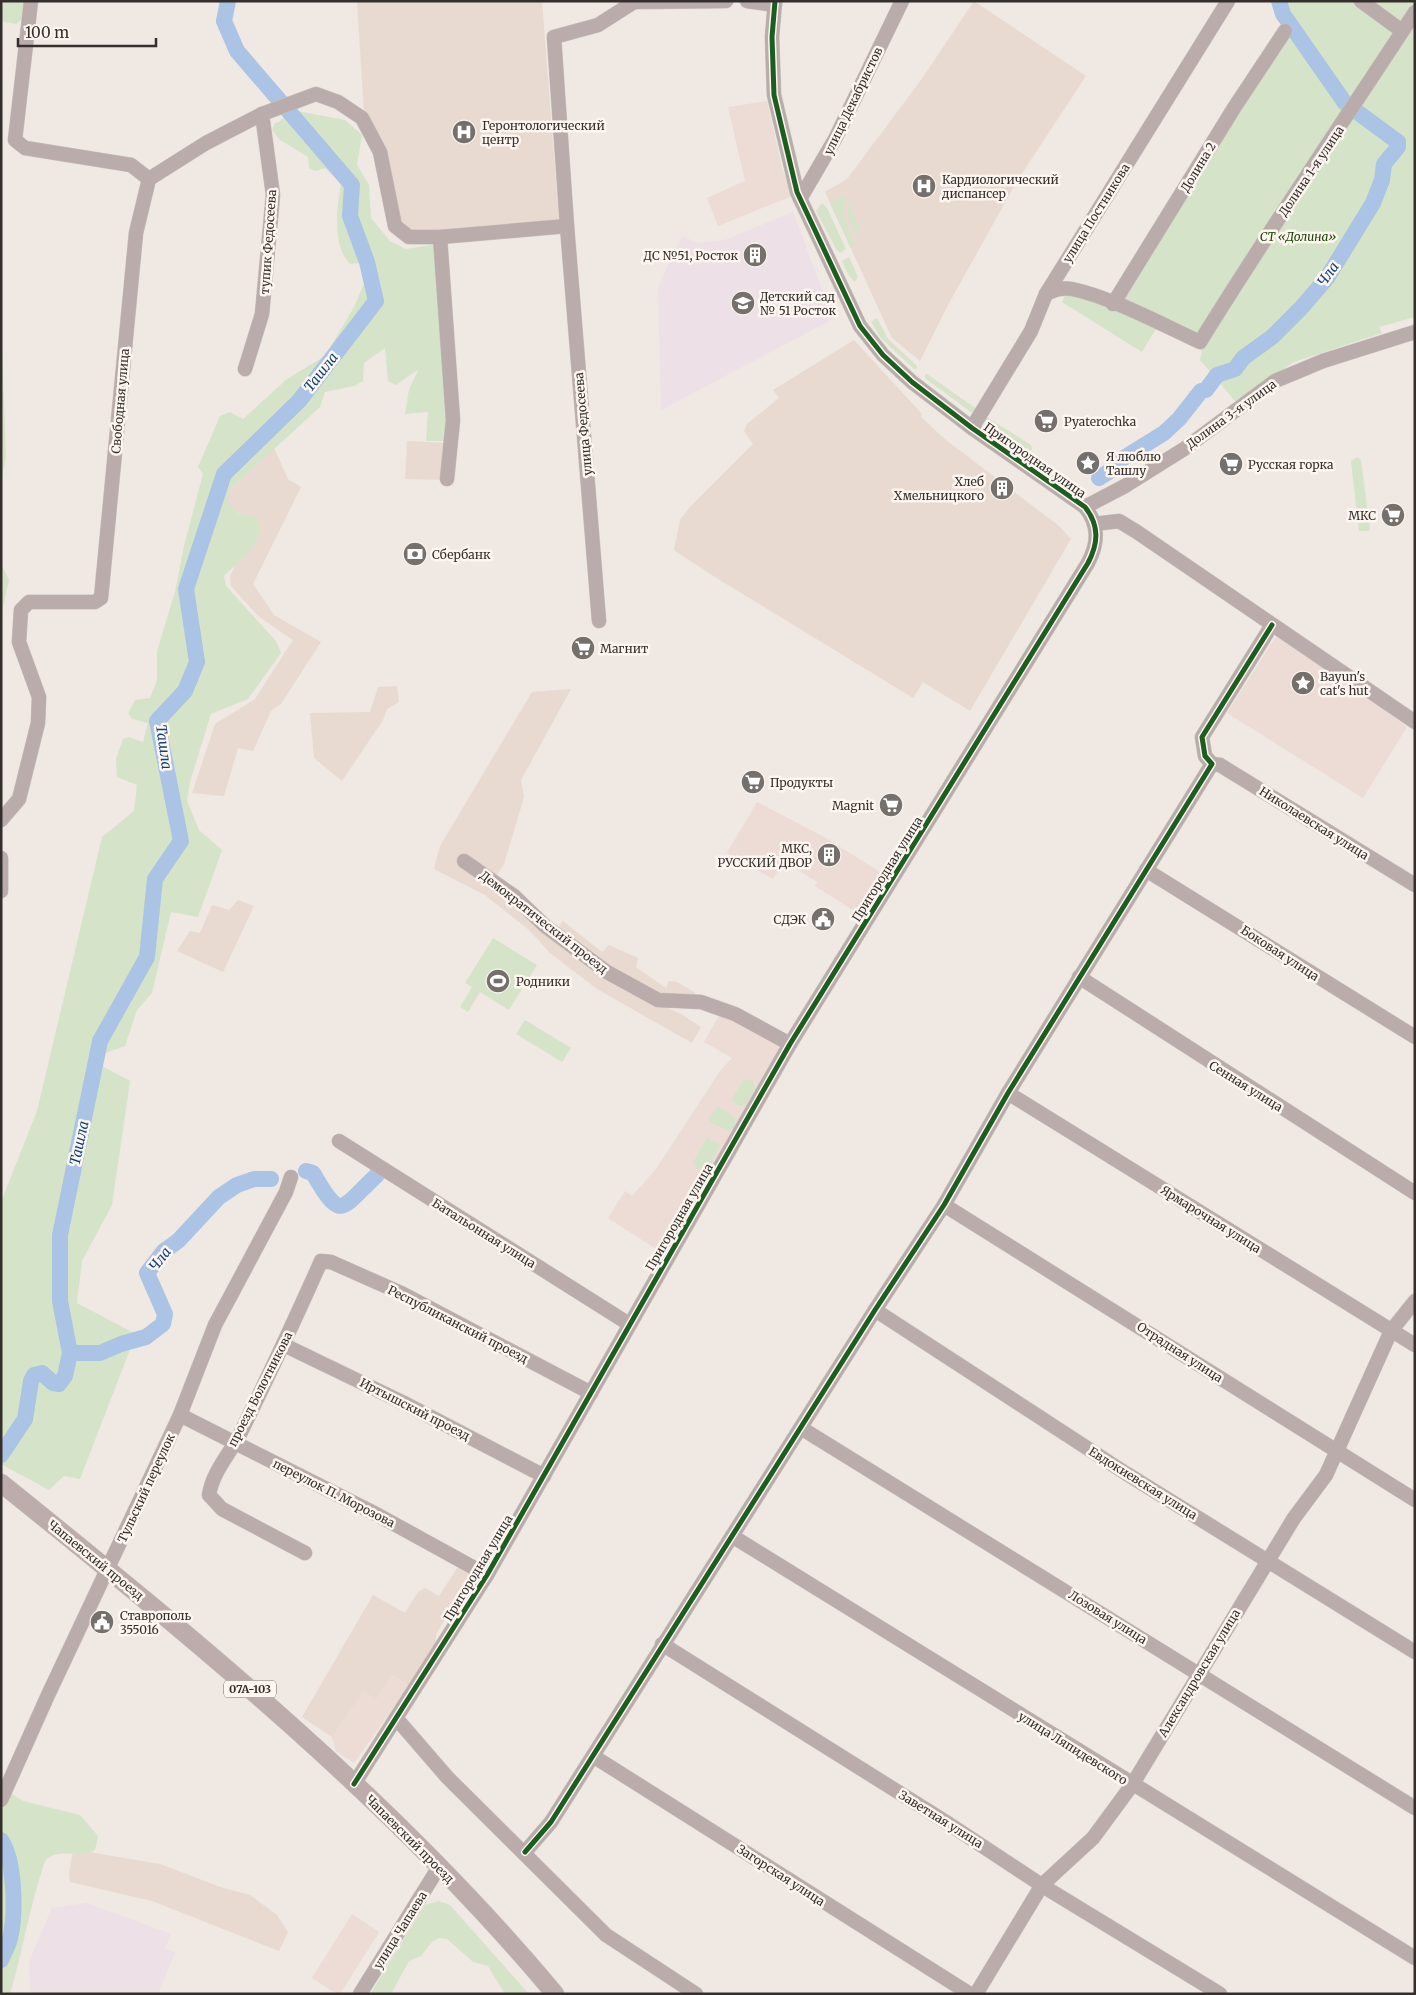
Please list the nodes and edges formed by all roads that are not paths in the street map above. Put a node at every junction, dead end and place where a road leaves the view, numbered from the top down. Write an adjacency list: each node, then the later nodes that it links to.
1 (31, 1): 13 (street)
2 (726, 1): 7 (street)
3 (747, 1): 8 (street)
4 (902, 1): 14 (street, улица Декабристов)
5 (1228, 1): 17 (street, улица Постникова)
6 (1361, 1): 11 (street)
7 (634, 2): 15 (street, улица Федосеева)
8 (775, 3): 14 (street, Пригородная улица)
9 (1415, 12): 11 (street, Долина 1-я улица)
10 (1285, 31): 18 (street, Долина 2)
11 (1402, 31): 18 (street, Долина 1-я улица)
12 (262, 114): 13 (street); 16 (street); 20 (street, тупик Федосеева)
13 (149, 179): 29 (street, Свободная улица)
14 (800, 199): 21 (street, Пригородная улица)
15 (567, 226): 16 (street); 25 (street, улица Федосеева)
16 (440, 237): 22 (street)
17 (1046, 294): 18 (street, Долина 1-я улица); 21 (street, улица Постникова)
18 (1113, 304)
19 (1415, 332): 23 (street, Долина 3-я улица)
20 (245, 369)
21 (972, 428): 23 (street, Пригородная улица)
22 (447, 479)
23 (1086, 507): 24 (street, Пригородная улица)
24 (1094, 524): 26 (street); 37 (street, Пригородная улица)
25 (599, 621)
26 (1272, 625): 27 (street); 28 (street)
27 (1415, 722)
28 (1212, 764): 32 (street); 33 (street, Николаевская улица)
29 (1, 820)
30 (1, 858): 34 (street)
31 (464, 861): 37 (street, Демократический проезд)
32 (1146, 870): 35 (street); 36 (street, Боковая улица)
33 (1415, 885)
34 (1, 891)
35 (1079, 977): 38 (street); 41 (street, Сенная улица)
36 (1415, 1037)
37 (790, 1044): 46 (street, Пригородная улица)
38 (1008, 1093): 42 (street); 47 (street, Ярмарочная улица)
39 (339, 1141): 46 (street, Батальонная улица)
40 (291, 1177): 51 (street, Тульский переулок)
41 (1415, 1193)
42 (944, 1205): 45 (street); 54 (street, Отрадная улица)
43 (321, 1261): 48 (street, проезд Болотникова); 50 (street, Республиканский проезд)
44 (1415, 1301): 47 (street, Александровская улица)
45 (875, 1310): 52 (street); 60 (street, Евдокиевская улица)
46 (629, 1324): 50 (street, Пригородная улица)
47 (1391, 1330): 49 (street, Ярмарочная улица); 54 (street, Александровская улица)
48 (284, 1345): 53 (street, проезд Болотникова); 55 (street, Иртышский проезд)
49 (1415, 1345)
50 (592, 1393): 55 (street, Пригородная улица)
51 (180, 1415): 53 (street, переулок П. Морозова); 61 (street, Тульский переулок)
52 (801, 1428): 58 (street); 65 (street, Лозовая улица)
53 (236, 1442): 59 (street, проезд Болотникова); 62 (street, переулок П. Морозова)
54 (1336, 1451): 57 (street, Отрадная улица); 60 (street, Александровская улица)
55 (544, 1476): 62 (street, Пригородная улица)
56 (1, 1483): 61 (main road, Чапаевский проезд / 07А-103)
57 (1415, 1500)
58 (732, 1536): 63 (street); 69 (street, улица Ляпидевского)
59 (305, 1553)
60 (1269, 1560): 64 (street, Евдокиевская улица); 65 (street, Александровская улица)
61 (108, 1569): 68 (main road, Чапаевский проезд / 07А-103); 70 (street, Тульский переулок)
62 (487, 1575): 66 (street, Пригородная улица)
63 (662, 1644): 67 (street); 74 (street, Заветная улица)
64 (1415, 1652)
65 (1198, 1673): 69 (street, Александровская улица); 71 (street, Лозовая улица)
66 (396, 1718): 68 (street, Пригородная улица); 72 (street)
67 (592, 1756): 72 (street); 79 (street, Загорская улица)
68 (354, 1784): 73 (main road, Чапаевский проезд / 07А-103)
69 (1132, 1785): 74 (street, Александровская улица); 75 (street, улица Ляпидевского)
70 (1, 1800)
71 (1415, 1808)
72 (525, 1852): 78 (street)
73 (439, 1867): 76 (street, улица Чапаева); 77 (main road, Чапаевский проезд / 07А-103)
74 (1042, 1885): 80 (street, Александровская улица); 81 (street, Заветная улица)
75 (1415, 1958)
76 (360, 1994)
77 (555, 1994)
78 (696, 1994)
79 (970, 1994)
80 (976, 1994)
81 (1220, 1994)

